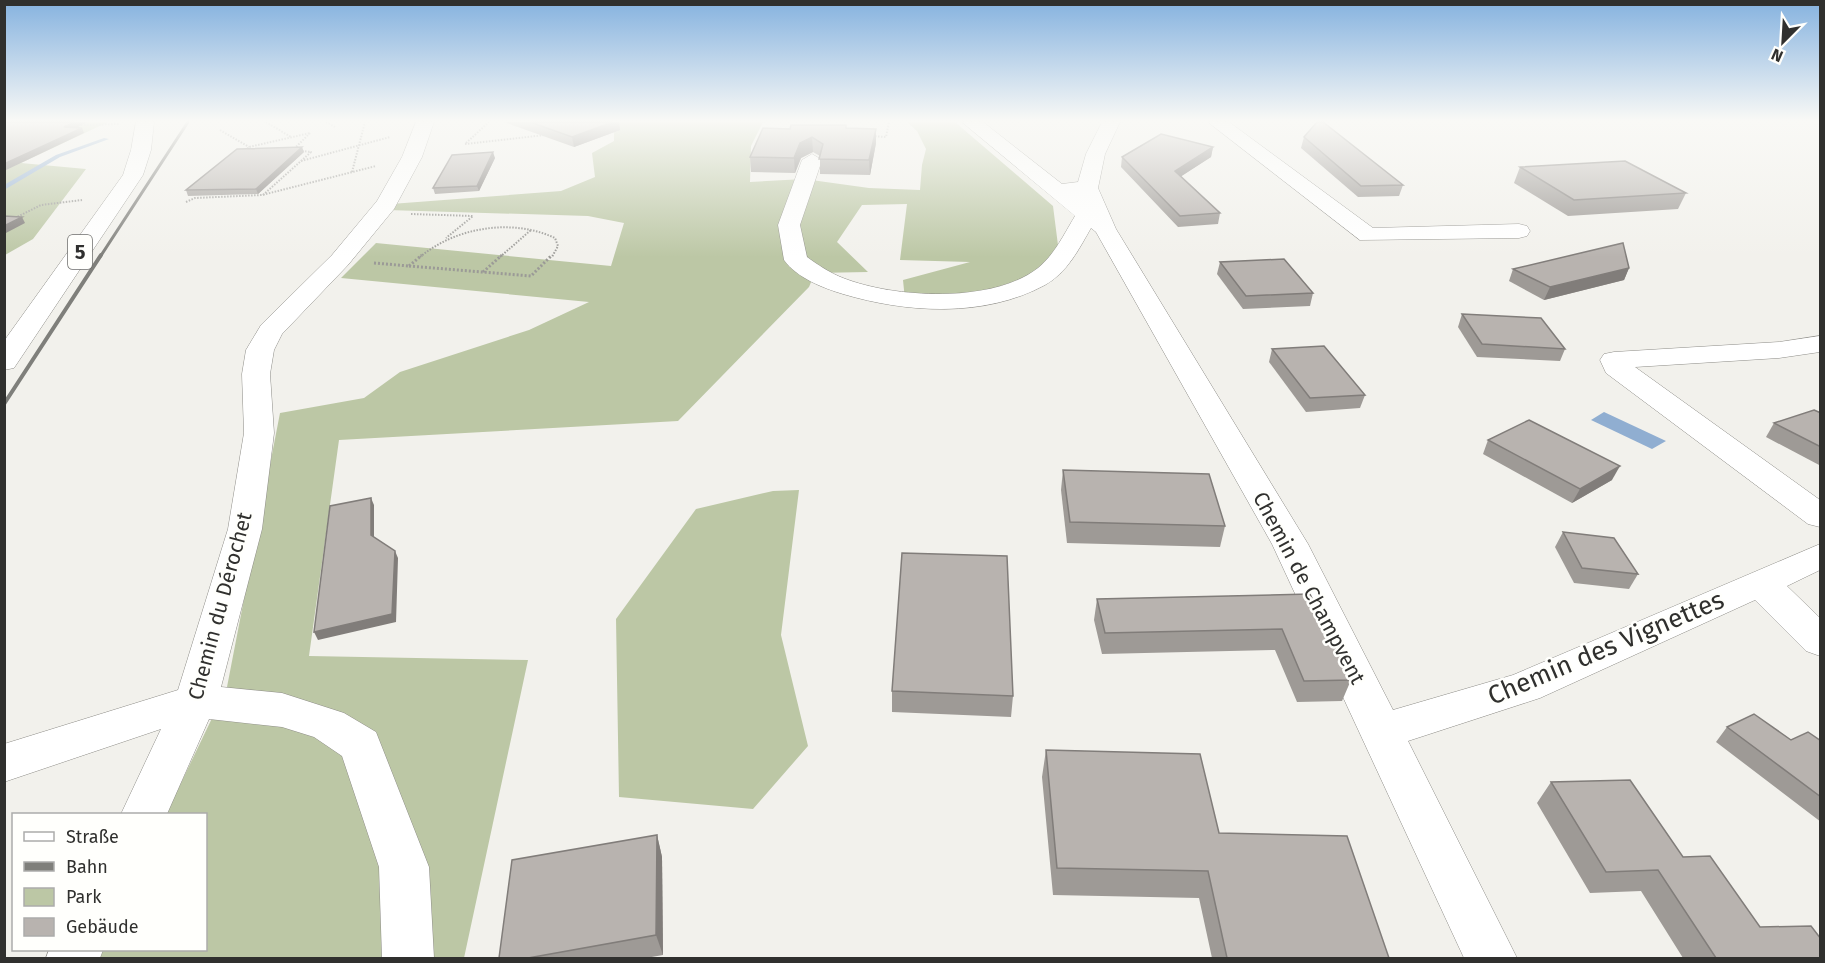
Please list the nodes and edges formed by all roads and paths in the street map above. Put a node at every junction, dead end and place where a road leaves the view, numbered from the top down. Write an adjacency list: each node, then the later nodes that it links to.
1 (136, 167): 24 (street, 5)
2 (294, 167): 11 (path)
3 (353, 167): 10 (path)
4 (374, 167): 10 (path)
5 (406, 167): 15 (street, Chemin du Dérochet)
6 (810, 167): 14 (street)
7 (1032, 167): 14 (street)
8 (1091, 167): 14 (street)
9 (1277, 167): 18 (street)
10 (351, 173): 11 (path)
11 (262, 195): 13 (path)
12 (90, 200): 16 (path)
13 (186, 202)
14 (1084, 205): 30 (street, Chemin de Champvent)
15 (378, 214): 19 (path); 20 (street, Chemin du Dérochet)
16 (14, 219)
17 (531, 230): 19 (path); 22 (path); 22 (path)
18 (1519, 231)
19 (441, 242): 21 (path)
20 (340, 261): 21 (path); 29 (street, Chemin du Dérochet)
21 (409, 266): 22 (path)
22 (482, 272)
23 (1821, 344): 25 (street)
24 (4, 362)
25 (1821, 516)
26 (1821, 556): 27 (street, Chemin des Vignettes)
27 (1760, 582): 28 (street); 30 (street, Chemin des Vignettes)
28 (1821, 641)
29 (196, 701): 31 (street); 32 (street, Chemin du Dérochet); 33 (street)
30 (1383, 731): 34 (street, Chemin de Champvent)
31 (4, 763)
32 (144, 813)
33 (408, 958)
34 (1491, 958)

